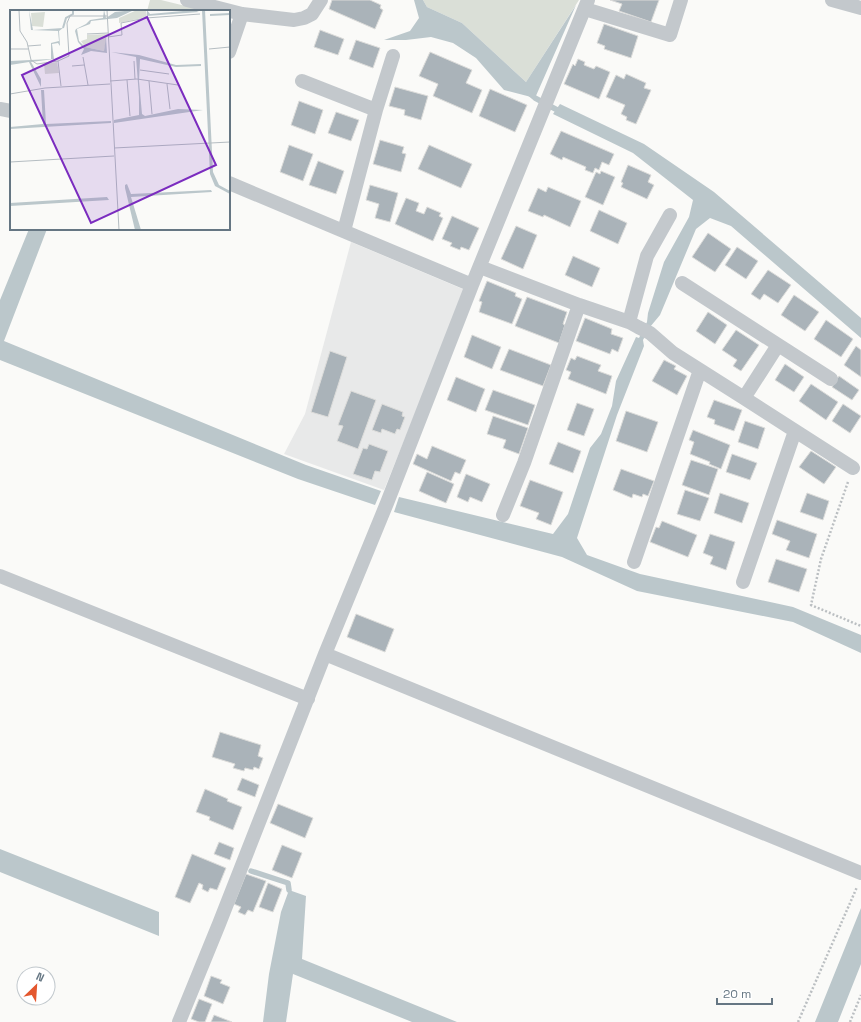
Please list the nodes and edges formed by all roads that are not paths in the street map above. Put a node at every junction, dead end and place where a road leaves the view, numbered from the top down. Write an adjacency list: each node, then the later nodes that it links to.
1 (187, 0): 7 (street)
2 (321, 0): 9 (street)
3 (681, 0): 5 (street)
4 (832, 0): 6 (street)
5 (587, 4): 19 (street)
6 (861, 8)
7 (226, 10)
8 (230, 11): 9 (street)
9 (242, 14): 10 (street)
10 (230, 49)
11 (393, 56): 14 (street)
12 (302, 81): 14 (street)
13 (0, 109): 15 (street)
14 (376, 110): 18 (street)
15 (10, 112)
16 (230, 184): 18 (street)
17 (670, 215): 23 (street)
18 (344, 231): 21 (street)
19 (480, 268): 21 (street); 22 (street)
20 (682, 283): 24 (street)
21 (472, 285): 34 (street)
22 (579, 305): 23 (street); 30 (street)
23 (639, 327): 25 (street)
24 (778, 345): 26 (street); 27 (street)
25 (700, 370): 27 (street); 31 (street)
26 (831, 379)
27 (744, 398): 28 (street)
28 (794, 431): 29 (street); 33 (street)
29 (853, 468)
30 (503, 515)
31 (634, 562)
32 (0, 576): 35 (street)
33 (743, 582)
34 (325, 654): 35 (street); 36 (street)
35 (308, 699): 37 (street)
36 (859, 879)
37 (179, 1022)

